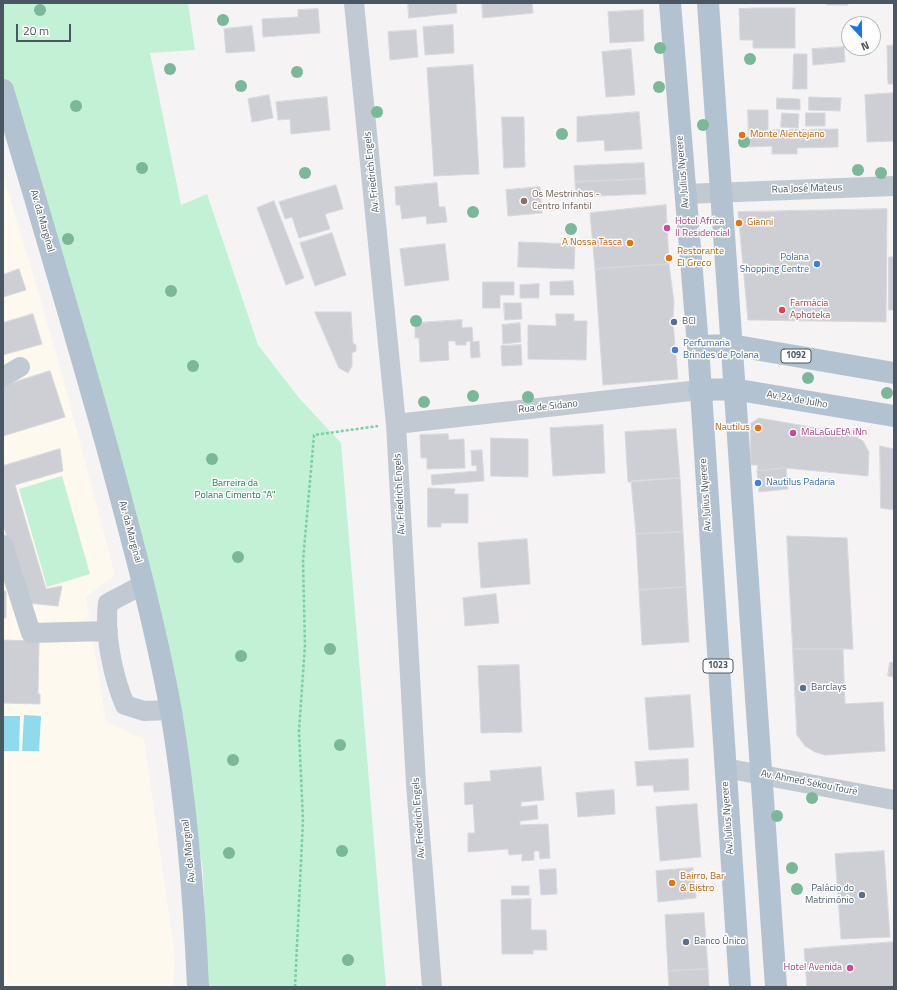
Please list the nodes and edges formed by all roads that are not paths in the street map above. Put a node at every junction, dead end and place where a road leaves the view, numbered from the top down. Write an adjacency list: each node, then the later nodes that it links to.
1 (354, 3): 16 (street, Av. Friedrich Engels)
2 (670, 3): 7 (main road, Av. Julius Nyerere / 1023)
3 (708, 3): 6 (main road)
4 (3, 90): 18 (main road, Av. da Marginal)
5 (894, 186): 6 (street, Rua José Mateus)
6 (721, 193): 7 (street, Rua José Mateus); 8 (main road)
7 (685, 194): 9 (main road, Av. Julius Nyerere / 1023)
8 (731, 345): 9 (main road, 1092); 11 (main road, 1092); 13 (main road)
9 (698, 346): 14 (main road, Av. Julius Nyerere / 1023)
10 (20, 367): 12 (street)
11 (894, 373)
12 (3, 377)
13 (733, 389): 14 (main road, Av. 24 de Julho); 15 (main road, Av. 24 de Julho); 22 (main road)
14 (699, 390): 16 (street, Rua de Sidano); 21 (main road, Av. Julius Nyerere / 1023)
15 (894, 416)
16 (396, 424): 25 (street, Av. Friedrich Engels)
17 (3, 545): 19 (street)
18 (144, 584): 19 (street); 20 (main road, Av. da Marginal)
19 (108, 631): 20 (street)
20 (170, 710): 24 (main road, Av. da Marginal)
21 (725, 768): 22 (street, Av. Ahmed Sékou Touré); 26 (main road, Av. Julius Nyerere / 1023)
22 (762, 774): 23 (street, Av. Ahmed Sékou Touré); 27 (main road)
23 (894, 800)
24 (198, 987)
25 (432, 987)
26 (740, 987)
27 (776, 987)

